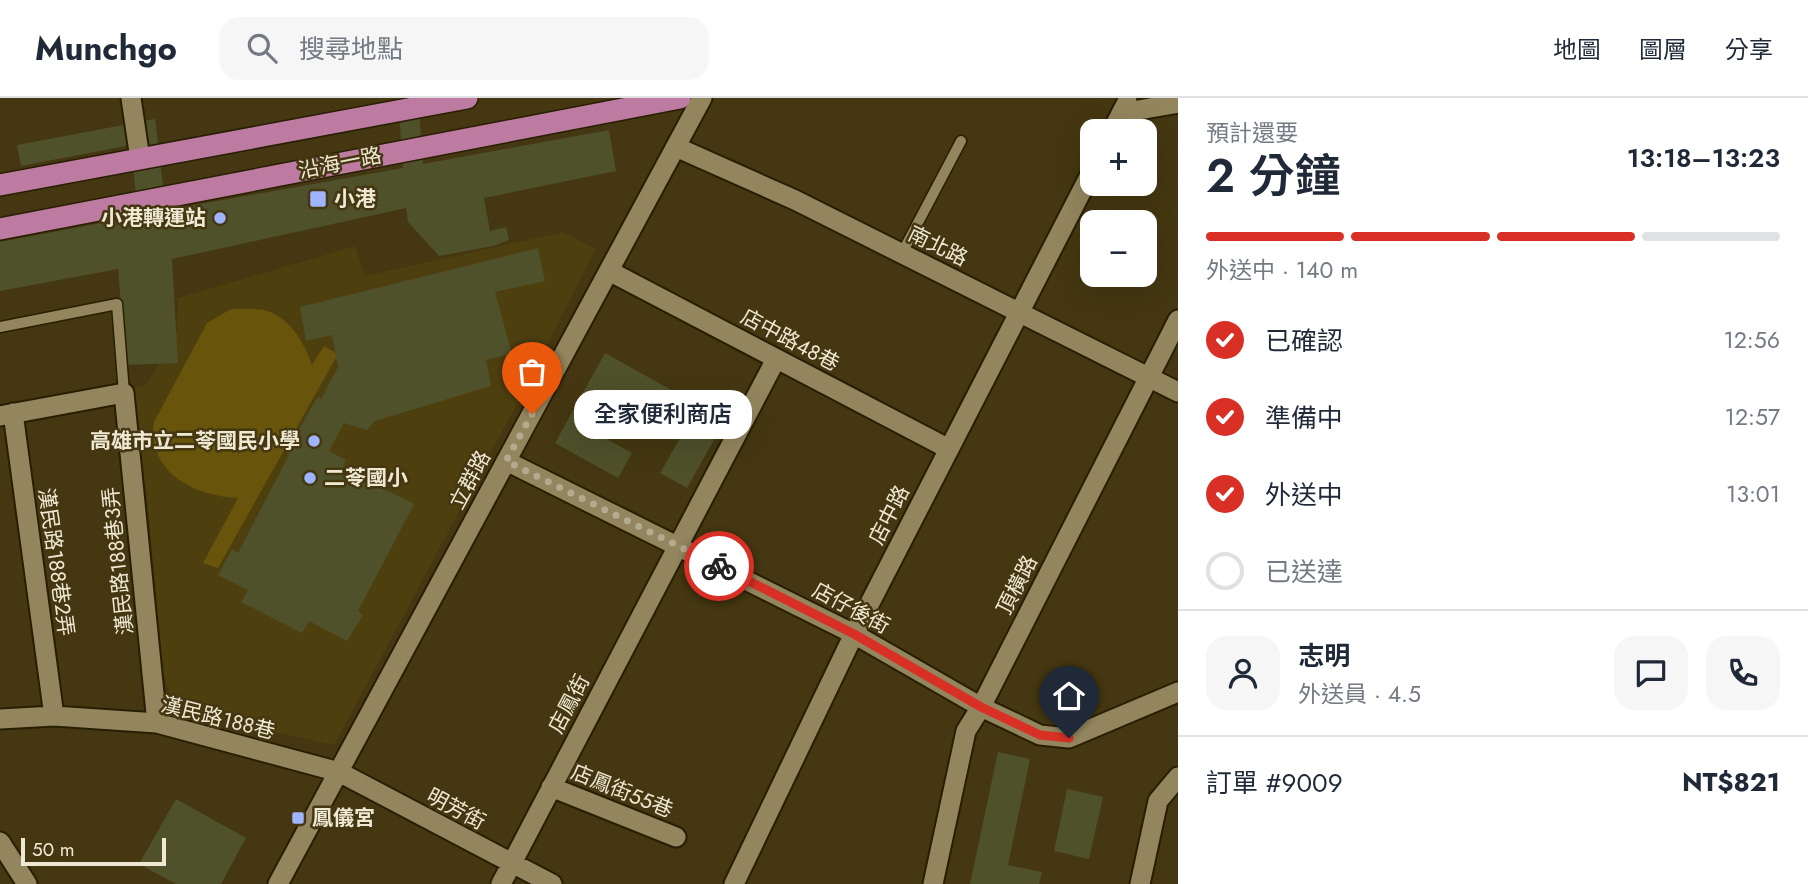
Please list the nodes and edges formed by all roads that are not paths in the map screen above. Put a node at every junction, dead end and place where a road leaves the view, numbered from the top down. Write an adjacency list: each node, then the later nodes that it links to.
1 (131, 98): 9 (street)
2 (467, 98): 9 (main road, 沿海一路)
3 (680, 98): 12 (main road, 沿海一路)
4 (702, 98): 8 (street, 立群路)
5 (1178, 103): 6 (street)
6 (1125, 105)
7 (961, 141): 13 (lane)
8 (676, 147): 13 (street, 南北路); 14 (street, 立群路)
9 (140, 159): 10 (main road, 沿海一路)
10 (0, 185)
11 (1080, 194): 15 (street, 店中路)
12 (0, 229)
13 (902, 253): 15 (street, 南北路)
14 (609, 271): 18 (street, 店中路48巷); 24 (street, 立群路)
15 (1020, 312): 19 (street, 南北路); 23 (street, 店中路)
16 (1178, 320): 19 (street, 頂橫路)
17 (0, 327): 21 (lane)
18 (776, 359): 23 (street, 店中路48巷); 25 (street, 店鳳街)
19 (1149, 377): 20 (street, 南北路); 28 (street, 頂橫路)
20 (1178, 392)
21 (124, 393): 22 (street); 31 (street, 漢民路188巷3弄)
22 (6, 414): 29 (street, 漢民路188巷2弄)
23 (949, 449): 26 (street, 店中路)
24 (506, 461): 25 (street, 店仔後街); 32 (street, 立群路)
25 (679, 546): 26 (street, 店仔後街); 34 (street, 店鳳街)
26 (854, 634): 28 (street, 店仔後街); 42 (street, 店中路)
27 (1178, 692): 28 (street, 店仔後街)
28 (981, 707): 43 (street, 頂橫路)
29 (54, 716): 30 (street, 漢民路188巷); 31 (street, 漢民路188巷)
30 (0, 719)
31 (157, 723): 32 (street, 漢民路188巷)
32 (339, 772): 37 (street, 明芳街); 39 (street, 立群路)
33 (1178, 777): 44 (street)
34 (551, 787): 35 (street, 店鳳街55巷); 37 (street, 店鳳街)
35 (676, 837)
36 (0, 842): 38 (street)
37 (511, 864): 40 (street, 店鳳街); 41 (street, 明芳街)
38 (27, 884)
39 (278, 884)
40 (501, 884)
41 (552, 884)
42 (734, 884)
43 (933, 884)
44 (1140, 884)

